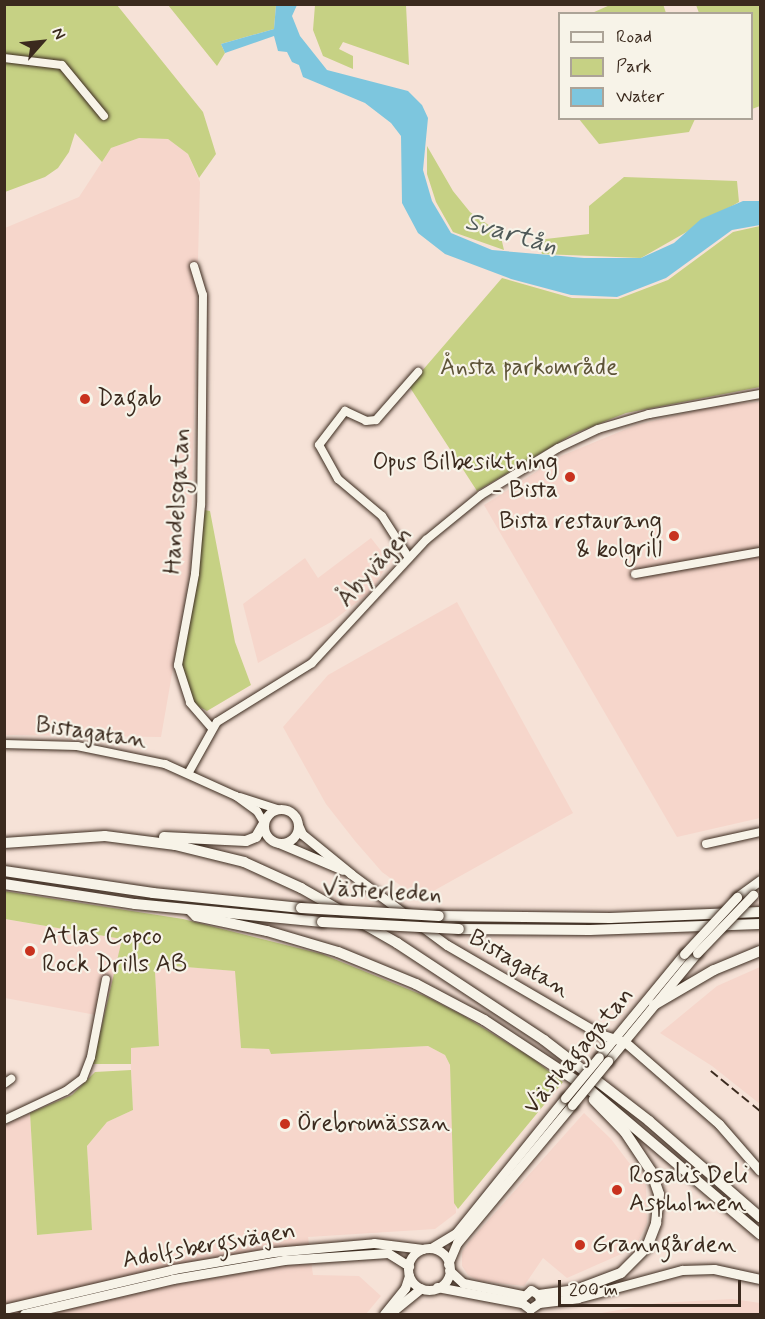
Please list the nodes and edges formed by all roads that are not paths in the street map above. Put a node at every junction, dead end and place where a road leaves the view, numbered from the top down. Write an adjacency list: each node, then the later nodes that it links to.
1 (4, 58): 2 (street)
2 (104, 116)
3 (194, 266): 9 (street, Handelsgatan)
4 (418, 372): 7 (street)
5 (760, 394): 7 (street, Åbyvägen)
6 (760, 552): 8 (street)
7 (409, 558): 9 (street, Åbyvägen)
8 (635, 573)
9 (212, 728): 11 (street, Åbyvägen)
10 (4, 744): 11 (street, Bistagatan)
11 (189, 772): 12 (street, Bistagatan)
12 (236, 796): 13 (street, Bistagatan); 14 (street, Bistagatan)
13 (278, 809): 14 (main road); 15 (main road)
14 (263, 823): 17 (highway); 19 (main road)
15 (298, 825): 19 (main road); 22 (main road, Bistagatan)
16 (760, 832): 20 (street)
17 (114, 837): 18 (highway); 39 (highway)
18 (4, 843)
19 (279, 843): 22 (main road, Bistagatan)
20 (706, 844)
21 (4, 871): 27 (highway, Västerleden, bridge)
22 (351, 874): 33 (main road, Bistagatan)
23 (760, 880): 32 (main road, Västhagagatan, bridge)
24 (4, 884): 26 (highway, Västerleden)
25 (757, 893): 31 (main road, Västhagagatan, bridge)
26 (191, 911): 28 (highway, Västerleden, bridge); 35 (highway)
27 (760, 912)
28 (760, 924)
29 (760, 951): 31 (highway)
30 (106, 979): 37 (street)
31 (654, 1005): 32 (main road, Västhagagatan)
32 (631, 1030): 33 (main road, Bistagatan); 34 (main road, Västhagagatan); 38 (main road)
33 (614, 1040): 34 (main road, Västhagagatan)
34 (604, 1059): 36 (main road, Västhagagatan, bridge)
35 (590, 1090): 40 (highway); 50 (highway)
36 (569, 1102): 41 (main road, Västhagagatan); 43 (main road, Västhagagatan)
37 (4, 1120)
38 (760, 1171)
39 (760, 1217)
40 (760, 1234)
41 (427, 1249): 42 (main road, Adolfsbergsvägen); 43 (main road); 44 (main road)
42 (296, 1254): 44 (main road, Adolfsbergsvägen); 48 (main road, Adolfsbergsvägen)
43 (449, 1267): 46 (main road); 49 (main road)
44 (409, 1271): 47 (main road); 53 (main road)
45 (760, 1279): 50 (main road)
46 (437, 1287): 47 (main road); 49 (main road)
47 (421, 1288): 53 (main road)
48 (112, 1289): 51 (main road, Adolfsbergsvägen); 52 (main road, Adolfsbergsvägen)
49 (522, 1299): 50 (main road); 50 (main road)
50 (539, 1299)
51 (4, 1309)
52 (24, 1314)
53 (387, 1314)

